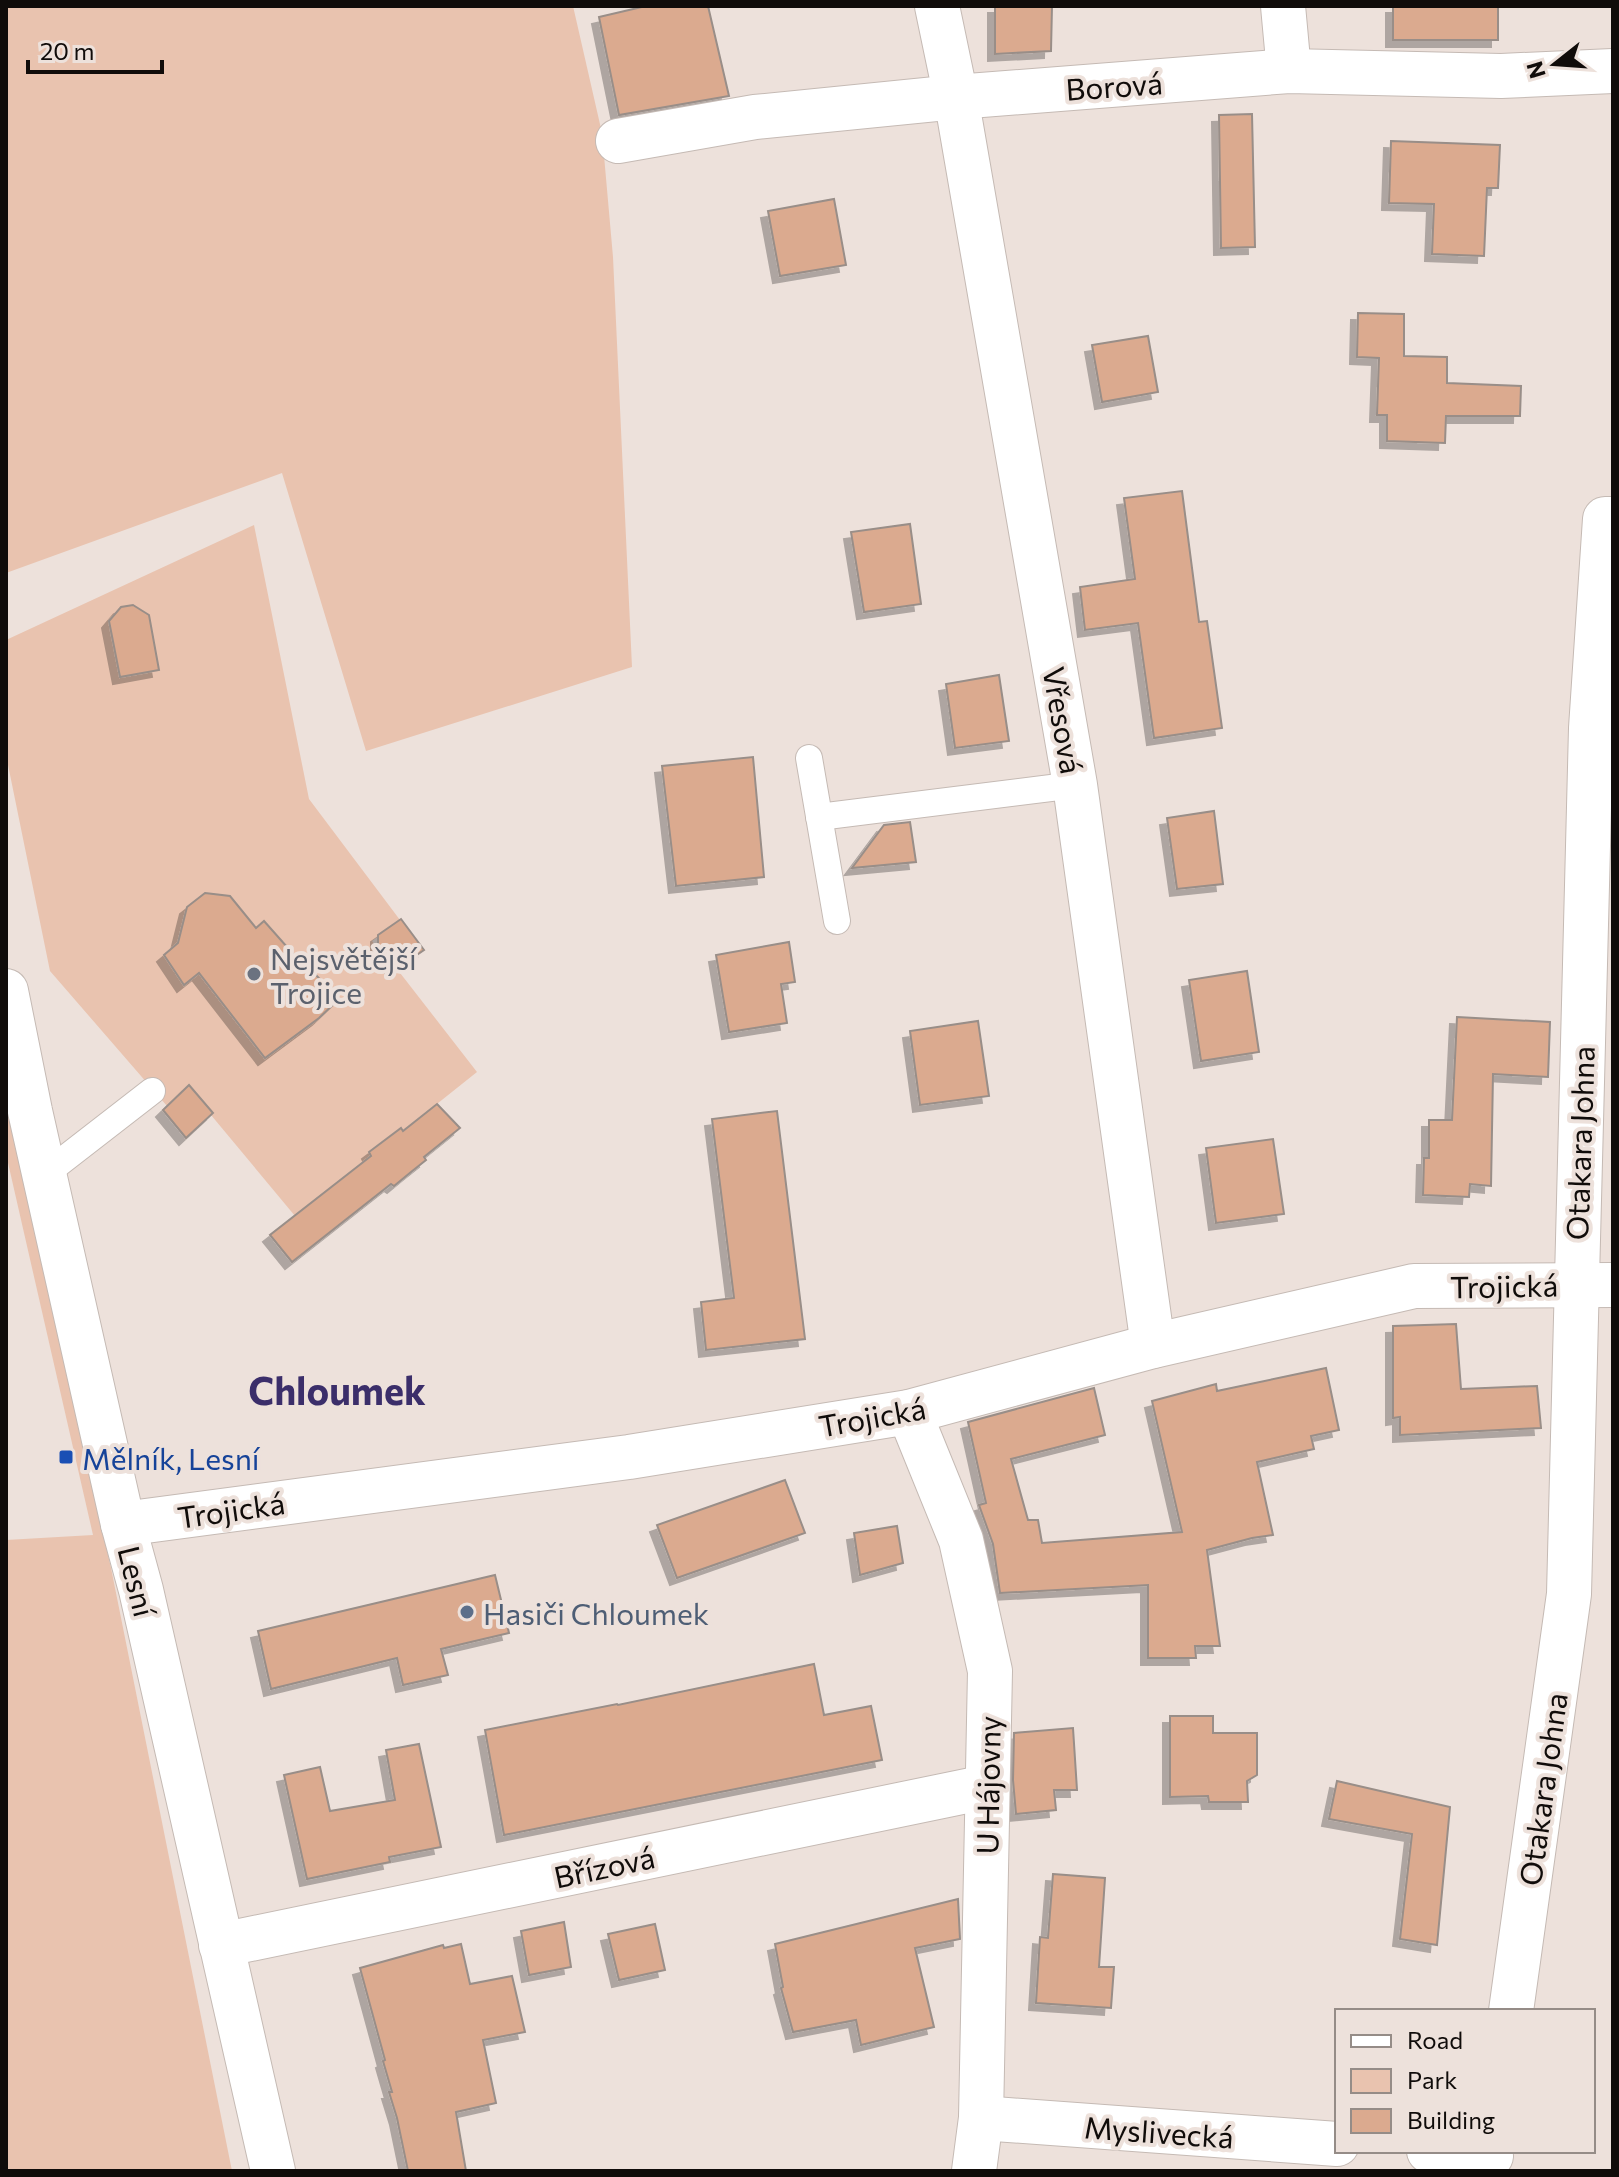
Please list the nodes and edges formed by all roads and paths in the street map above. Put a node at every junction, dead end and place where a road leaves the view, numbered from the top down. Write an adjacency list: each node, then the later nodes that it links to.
1 (937, 6): 5 (street, Vřesová)
2 (1283, 6): 3 (street)
3 (1289, 71): 4 (street, Borová); 5 (street, Borová)
4 (1613, 71)
5 (956, 97): 6 (street, Borová); 9 (street, Vřesová)
6 (618, 141)
7 (1613, 519): 15 (street, Otakara Johna)
8 (809, 758): 10 (lane)
9 (1075, 785): 10 (lane); 16 (street, Vřesová)
10 (819, 817): 11 (lane)
11 (837, 921)
12 (6, 991): 14 (street, Lesní)
13 (152, 1091): 14 (lane)
14 (45, 1174): 18 (street, Lesní)
15 (1594, 1285): 16 (street, Trojická); 21 (street, Otakara Johna)
16 (1153, 1346): 17 (street, Trojická)
17 (909, 1412): 18 (street, Trojická); 19 (street, U Hájovny)
18 (123, 1524): 20 (street, Lesní)
19 (986, 1787): 20 (street, Břízová); 22 (street, U Hájovny)
20 (221, 1945): 26 (street, Lesní)
21 (1511, 2009)
22 (981, 2118): 23 (street, Myslivecká); 27 (street, U Hájovny)
23 (1335, 2144)
24 (1444, 2153): 25 (street)
25 (1491, 2159)
26 (273, 2171)
27 (974, 2171)

